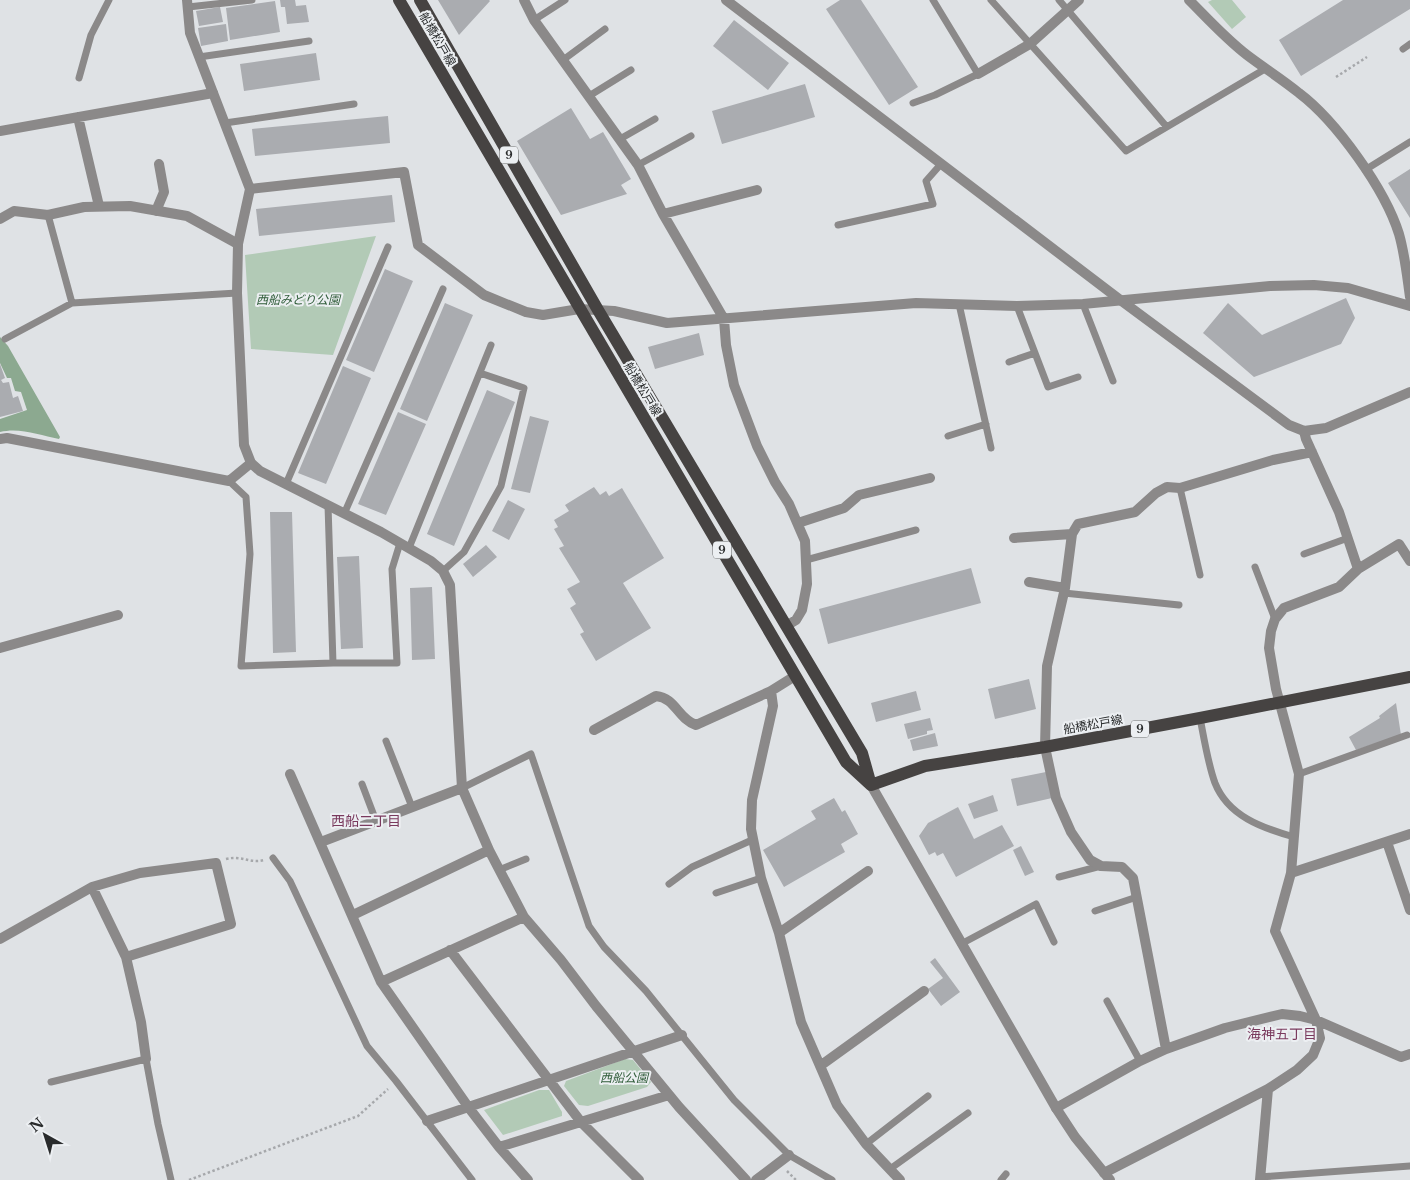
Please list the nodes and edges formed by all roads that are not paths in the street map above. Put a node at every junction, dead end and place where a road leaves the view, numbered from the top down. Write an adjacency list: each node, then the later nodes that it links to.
1 (109, 0): 26 (lane)
2 (252, 0): 13 (lane)
3 (399, 0): 63 (main road, 船橋松戸線 / 9)
4 (420, 0): 64 (main road, 船橋松戸線 / 9)
5 (524, 0): 15 (street)
6 (564, 0): 15 (lane)
7 (726, 0): 40 (street)
8 (934, 0): 25 (lane)
9 (990, 0): 18 (lane)
10 (1059, 0): 14 (lane)
11 (1079, 0): 14 (street)
12 (1189, 0): 23 (street)
13 (187, 4): 21 (street)
14 (1068, 10): 18 (street); 34 (lane)
15 (534, 20): 22 (street)
16 (605, 29): 22 (lane)
17 (309, 41): 21 (lane)
18 (1030, 44): 25 (street); 34 (lane)
19 (1410, 44): 20 (lane)
20 (1403, 49)
21 (199, 57): 27 (street)
22 (563, 60): 28 (street)
23 (1265, 69): 34 (lane); 42 (street)
24 (631, 70): 28 (lane)
25 (978, 74): 29 (lane)
26 (79, 78)
27 (213, 93): 31 (street); 33 (street)
28 (589, 96): 37 (street)
29 (913, 103)
30 (354, 104): 33 (lane)
31 (78, 117): 35 (street); 45 (street)
32 (655, 119): 37 (lane)
33 (225, 124): 43 (street)
34 (1166, 126)
35 (0, 131)
36 (691, 136): 41 (lane)
37 (620, 140): 41 (street)
38 (1410, 142): 42 (lane)
39 (159, 164): 46 (street)
40 (941, 164): 50 (lane); 57 (street)
41 (638, 166): 47 (street)
42 (1365, 170): 53 (street)
43 (250, 189): 51 (street); 63 (street)
44 (757, 190): 47 (street)
45 (99, 206): 46 (street); 48 (street)
46 (156, 211): 51 (street)
47 (663, 214): 65 (street)
48 (48, 215): 49 (street); 58 (lane)
49 (0, 219)
50 (838, 225)
51 (238, 244): 55 (street)
52 (388, 247): 83 (lane)
53 (1409, 274): 56 (street)
54 (443, 288): 86 (lane)
55 (237, 293): 58 (lane); 80 (street)
56 (1410, 297)
57 (1119, 299): 60 (street); 62 (street); 75 (street)
58 (72, 303): 66 (lane)
59 (959, 304): 61 (street); 65 (street); 74 (lane)
60 (1084, 304): 61 (street); 72 (lane)
61 (1018, 306): 68 (lane)
62 (1410, 306)
63 (579, 309): 64 (street); 108 (main road, 船橋松戸線 / 9)
64 (598, 310): 65 (street); 105 (main road, 船橋松戸線 / 9)
65 (724, 319): 87 (street)
66 (5, 339)
67 (492, 345): 70 (lane)
68 (1035, 353): 69 (lane); 71 (lane)
69 (1009, 362)
70 (480, 372): 92 (lane); 98 (lane)
71 (1078, 377)
72 (1113, 381)
73 (1410, 392): 75 (street)
74 (986, 424): 76 (lane); 78 (lane)
75 (1304, 431): 79 (street)
76 (948, 436)
77 (0, 440): 82 (street)
78 (991, 448)
79 (1312, 452): 84 (street); 91 (street)
80 (251, 463): 82 (street); 83 (street)
81 (930, 478): 87 (street)
82 (229, 480): 107 (lane)
83 (286, 484): 85 (street)
84 (1180, 488): 89 (street); 99 (lane)
85 (328, 505): 86 (street); 107 (lane)
86 (344, 514): 92 (street)
87 (798, 523): 94 (street)
88 (916, 530): 94 (lane)
89 (1072, 534): 90 (street); 101 (street)
90 (1014, 538)
91 (1348, 538): 93 (lane); 97 (street)
92 (405, 546): 98 (street); 107 (lane)
93 (1304, 554)
94 (806, 560): 105 (street)
95 (1410, 561): 97 (street)
96 (1255, 567): 104 (lane)
97 (1358, 569): 104 (street)
98 (443, 571): 121 (street)
99 (1200, 575)
100 (1029, 582): 101 (street)
101 (1065, 590): 102 (lane); 116 (street)
102 (1179, 605)
103 (118, 615): 106 (street)
104 (1275, 619): 111 (street)
105 (786, 626): 120 (main road, 船橋松戸線 / 9)
106 (0, 648)
107 (333, 663)
108 (795, 676): 110 (street); 120 (main road, 船橋松戸線 / 9)
109 (1410, 677): 111 (main road, 船橋松戸線 / 9)
110 (771, 691): 113 (street); 126 (street)
111 (1280, 703): 112 (main road, 船橋松戸線 / 9); 118 (street)
112 (1200, 718): 116 (main road, 船橋松戸線 / 9); 125 (lane)
113 (594, 730)
114 (1407, 736): 118 (lane)
115 (386, 741): 122 (lane)
116 (1046, 747): 120 (main road, 船橋松戸線 / 9); 132 (street)
117 (290, 774): 127 (street)
118 (1299, 774): 125 (street)
119 (362, 784): 123 (lane)
120 (871, 785): 149 (street)
121 (462, 788): 122 (street); 129 (street); 156 (lane)
122 (412, 807): 123 (street)
123 (376, 821): 127 (street)
124 (1410, 834): 128 (street)
125 (1294, 837): 135 (street)
126 (752, 840): 137 (street); 138 (lane)
127 (321, 842): 144 (street)
128 (1388, 842): 135 (street); 142 (street)
129 (488, 850): 133 (street); 144 (street)
130 (273, 858): 171 (lane)
131 (526, 859): 133 (lane)
132 (1101, 866): 136 (lane); 141 (street)
133 (499, 870): 145 (street)
134 (868, 871): 146 (street)
135 (1291, 873): 155 (street)
136 (1059, 877)
137 (761, 878): 140 (lane); 146 (street)
138 (669, 884)
139 (92, 887): 147 (street); 151 (street); 151 (street)
140 (716, 893)
141 (1137, 897): 143 (lane); 157 (street)
142 (1410, 910)
143 (1096, 911)
144 (353, 915): 152 (street)
145 (524, 917): 150 (street); 158 (street)
146 (779, 933): 162 (street)
147 (0, 939)
148 (1054, 942): 149 (lane)
149 (961, 944): 169 (street)
150 (450, 950): 152 (street); 163 (street)
151 (126, 957): 160 (street)
152 (381, 982): 168 (street)
153 (924, 991): 162 (street)
154 (1107, 1001): 161 (lane)
155 (1316, 1020): 157 (street); 159 (street); 165 (street)
156 (682, 1035): 158 (street); 175 (lane)
157 (1166, 1049): 161 (street)
158 (633, 1052): 163 (street); 166 (street)
159 (1410, 1054)
160 (146, 1059): 164 (lane); 180 (lane)
161 (1140, 1061): 169 (street)
162 (820, 1066): 173 (street)
163 (549, 1080): 168 (street); 172 (street)
164 (51, 1082)
165 (1268, 1089): 178 (street); 179 (street)
166 (669, 1095): 172 (street); 184 (street)
167 (928, 1096): 173 (lane)
168 (469, 1108): 171 (street); 174 (street)
169 (1056, 1108): 178 (street)
170 (968, 1113): 177 (lane)
171 (427, 1121): 181 (lane)
172 (581, 1122): 174 (street); 183 (street)
173 (866, 1144): 177 (street)
174 (499, 1147): 182 (street)
175 (789, 1155): 185 (street); 186 (lane)
176 (1410, 1166): 179 (lane)
177 (890, 1170): 187 (street)
178 (1107, 1177)
179 (1260, 1178)
180 (170, 1180)
181 (472, 1180)
182 (528, 1180)
183 (639, 1180)
184 (746, 1180)
185 (756, 1180)
186 (832, 1180)
187 (900, 1180)

